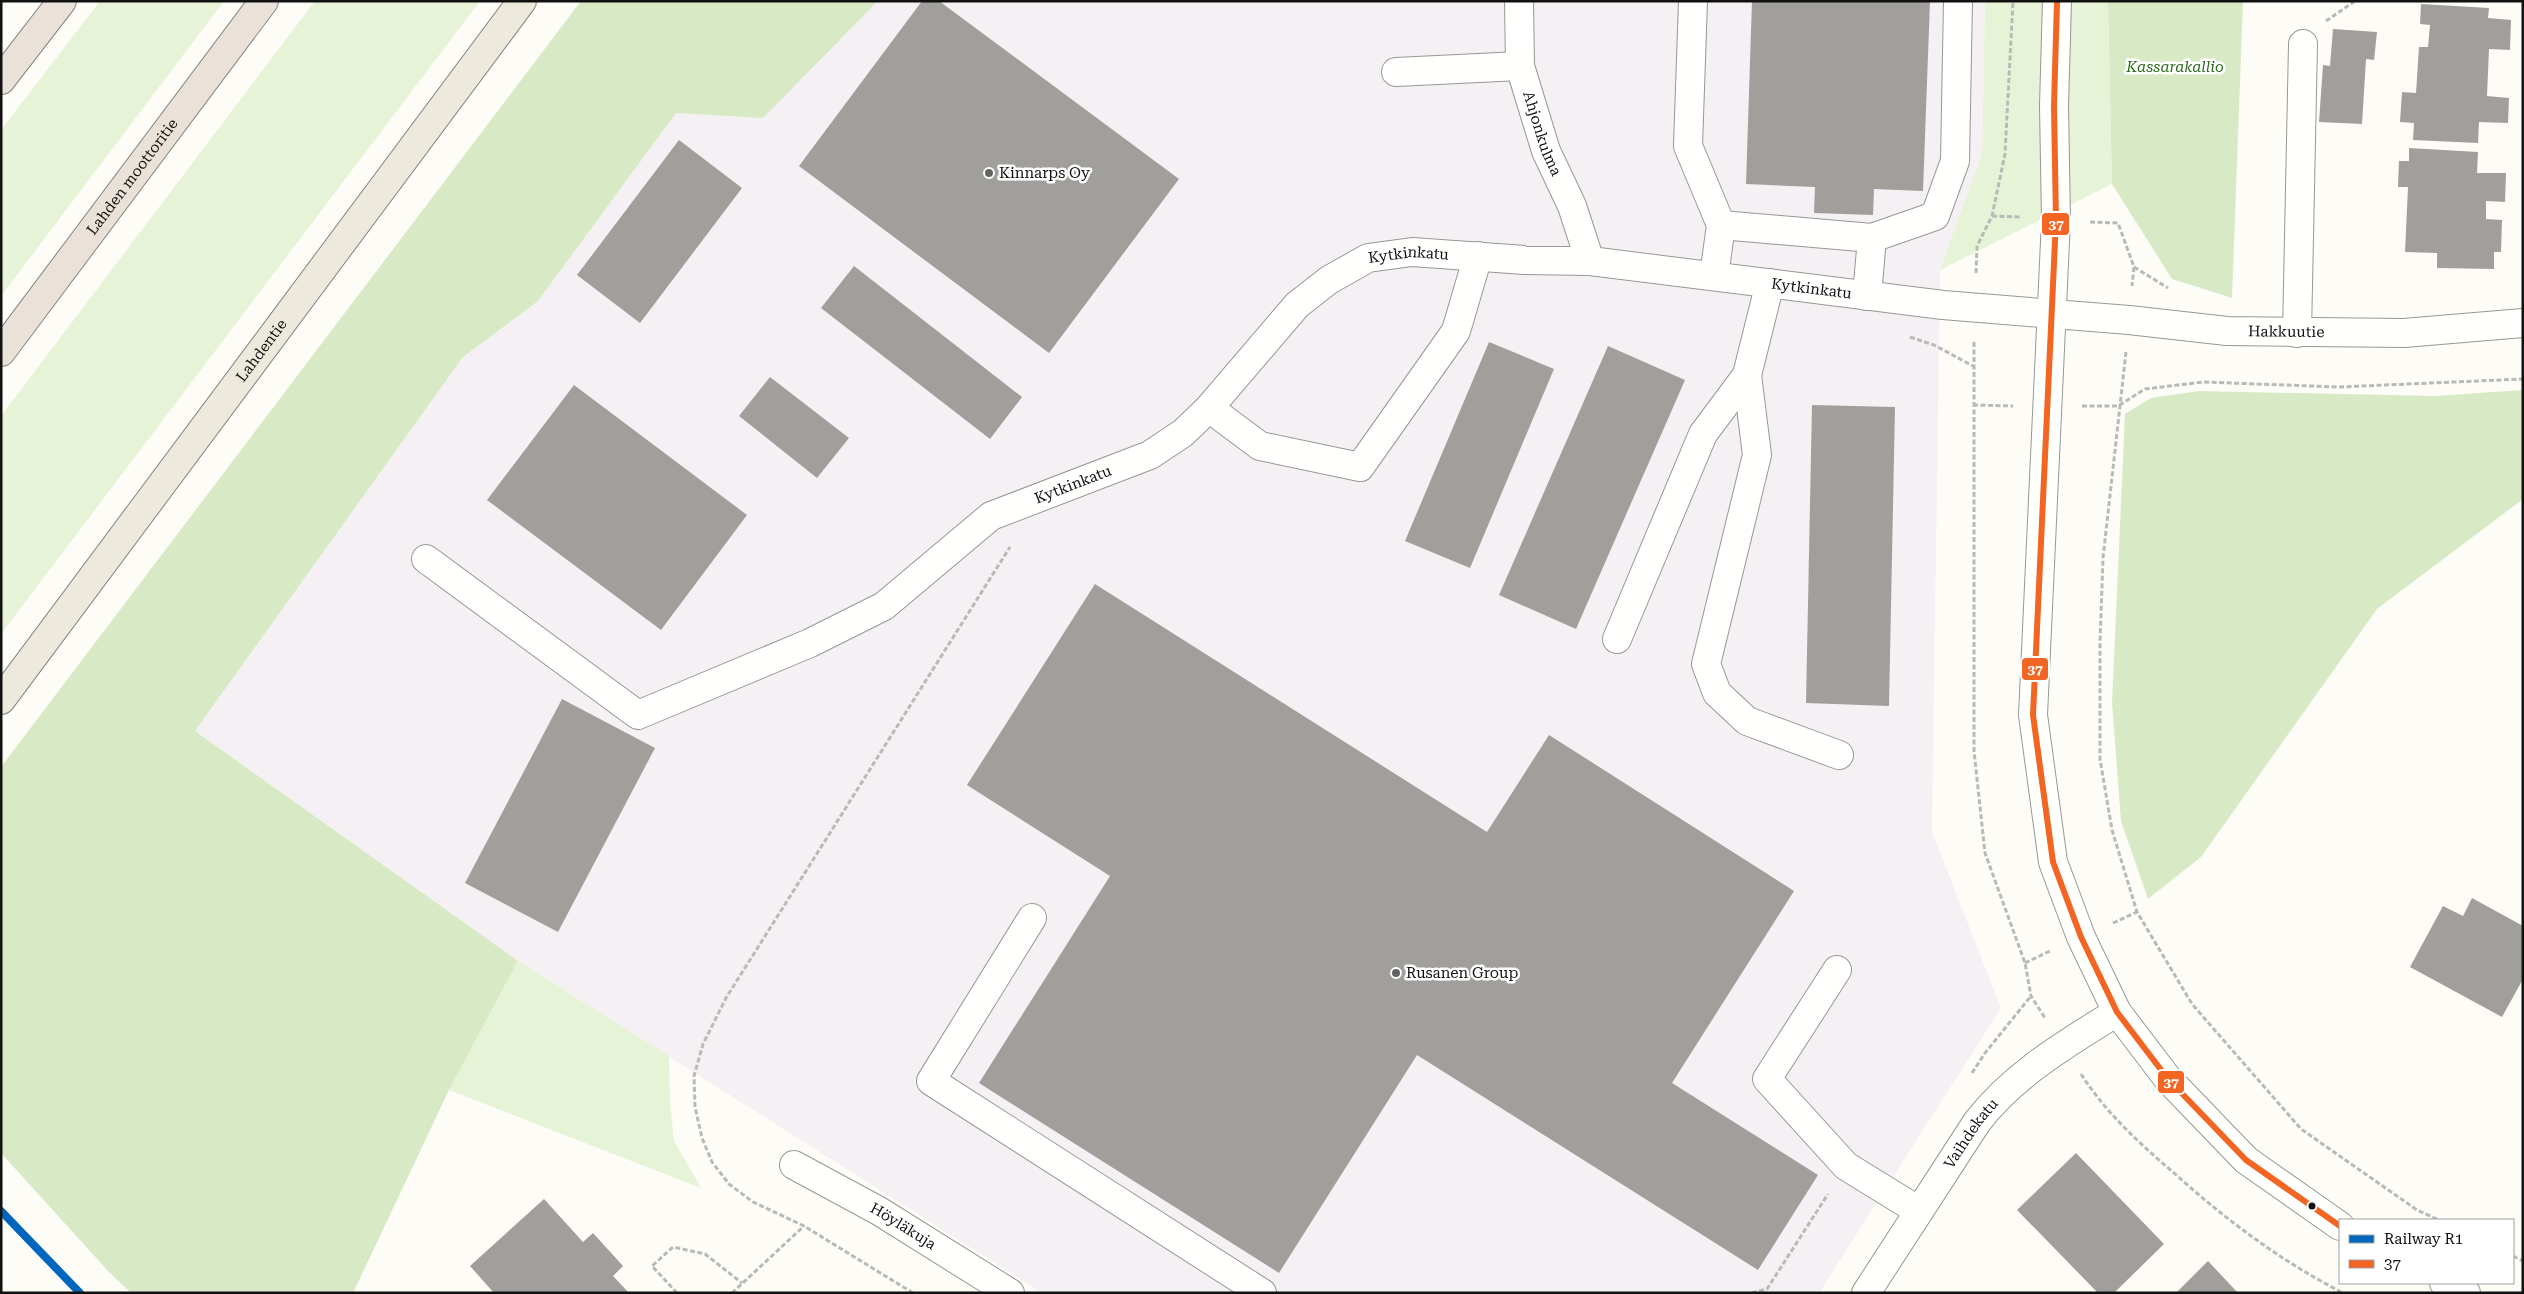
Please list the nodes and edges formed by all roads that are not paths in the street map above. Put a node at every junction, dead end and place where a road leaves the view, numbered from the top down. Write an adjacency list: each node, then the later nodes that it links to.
1 (62, 1): 11 (highway)
2 (264, 1): 22 (highway, Lahden moottoritie)
3 (522, 1): 27 (main road, Lahdentie)
4 (1519, 1): 9 (street, Ahjonkulma)
5 (1693, 1): 12 (street)
6 (1958, 1): 13 (street)
7 (2057, 1): 19 (street)
8 (2303, 44): 21 (street)
9 (1520, 66): 10 (street); 15 (street, Ahjonkulma)
10 (1396, 72)
11 (1, 80)
12 (1721, 225): 13 (street); 16 (street)
13 (1872, 238): 18 (street)
14 (1478, 256): 15 (street, Kytkinkatu); 24 (street, Kytkinkatu); 24 (street)
15 (1590, 262): 16 (street, Kytkinkatu)
16 (1714, 276): 17 (street, Kytkinkatu)
17 (1770, 284): 18 (street, Kytkinkatu); 23 (street)
18 (1867, 296): 19 (street, Kytkinkatu)
19 (2052, 314): 21 (street, Hakkuutie); 31 (street)
20 (2523, 323): 21 (street, Hakkuutie)
21 (2297, 333)
22 (1, 352)
23 (1748, 375): 26 (street); 28 (street)
24 (1209, 408): 25 (street, Kytkinkatu)
25 (426, 559)
26 (1617, 639)
27 (1, 700)
28 (1839, 755)
29 (1032, 918): 37 (street)
30 (1837, 970): 33 (street)
31 (2117, 1012): 33 (street, Vaihdekatu); 34 (street)
32 (794, 1164): 36 (street, Höyläkuja)
33 (1919, 1211): 38 (street, Vaihdekatu)
34 (2339, 1225)
35 (2446, 1284): 39 (street)
36 (1010, 1293)
37 (1262, 1293)
38 (1866, 1293)
39 (2466, 1293)

